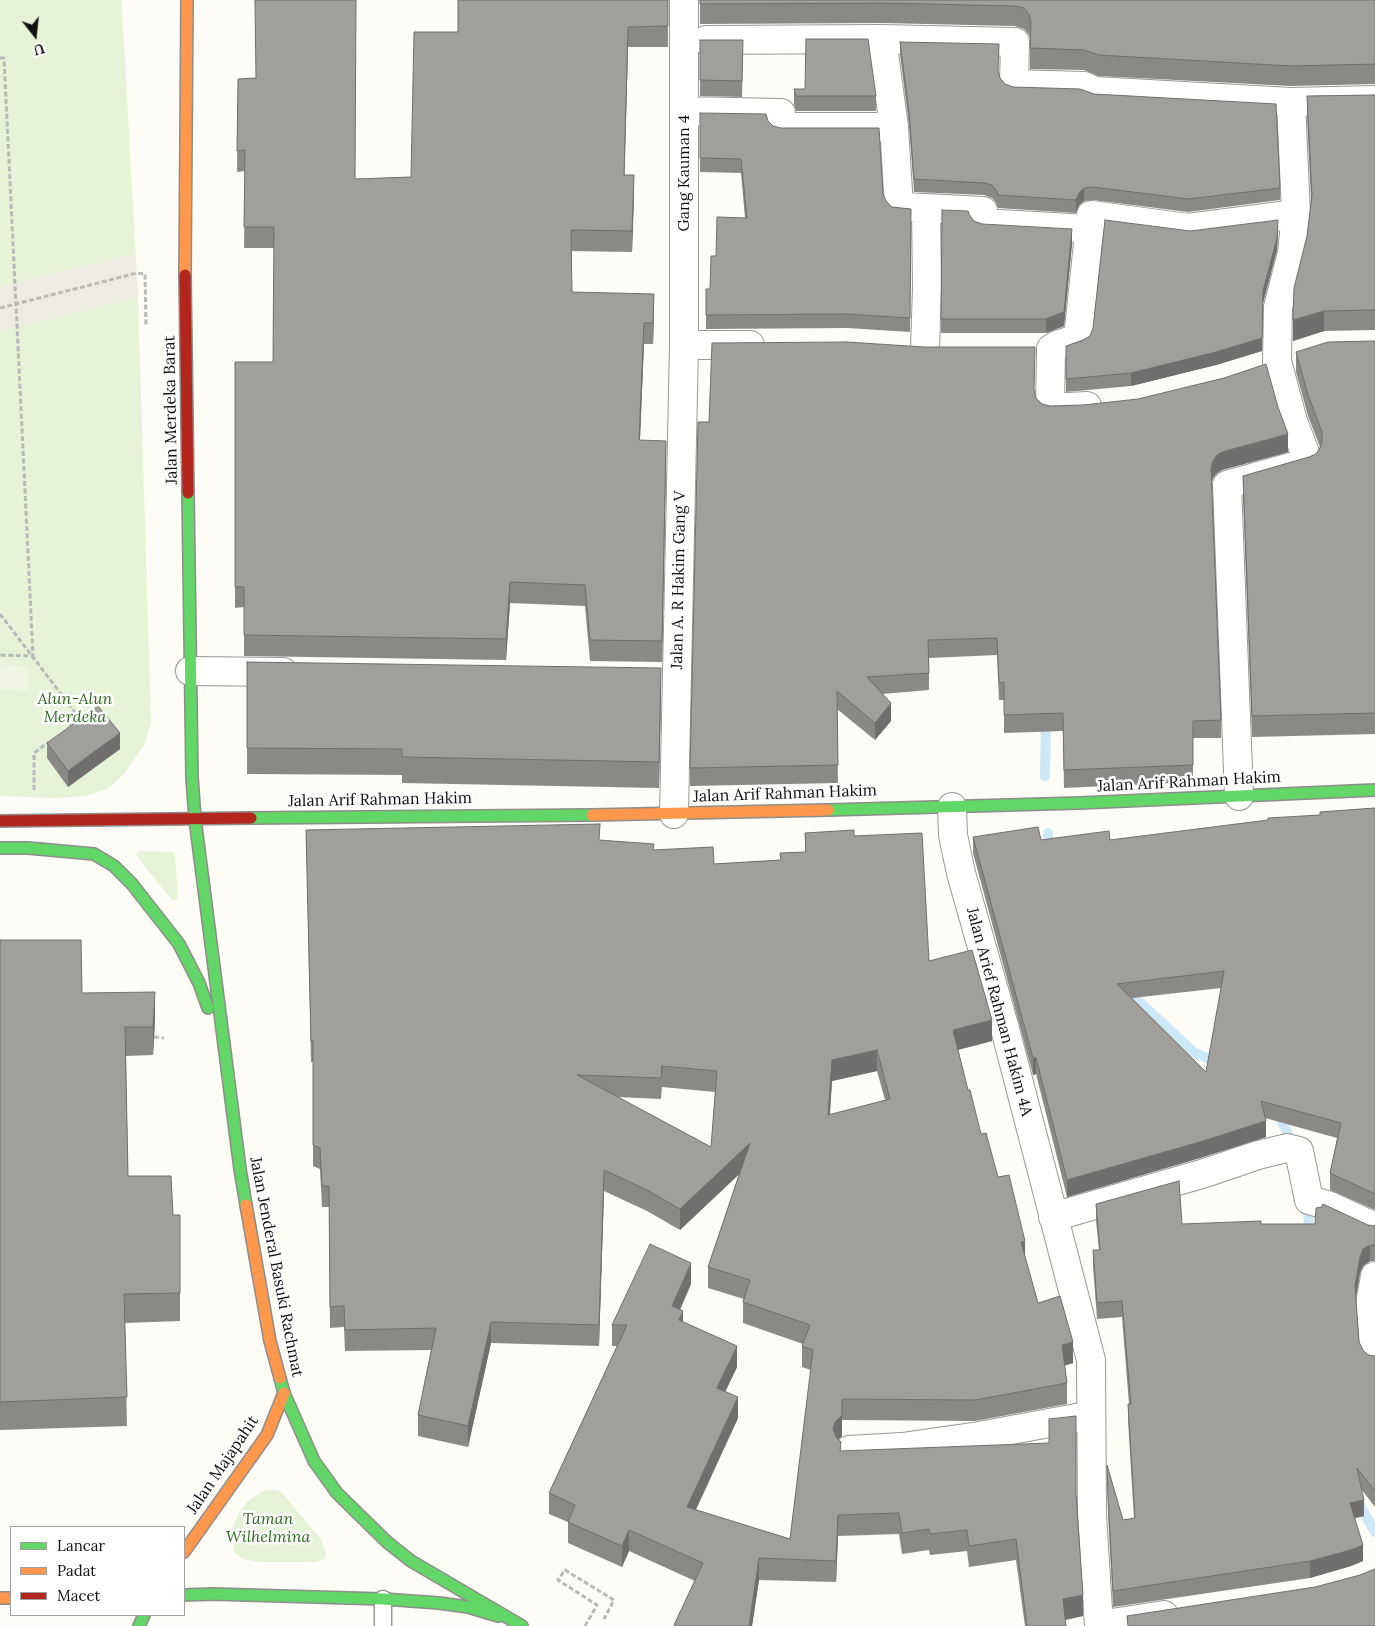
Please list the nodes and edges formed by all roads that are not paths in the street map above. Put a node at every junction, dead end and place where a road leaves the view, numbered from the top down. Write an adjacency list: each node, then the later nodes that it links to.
1 (187, 0): 18 (main road, Jalan Merdeka Barat)
2 (684, 0): 4 (street, Gang Kauman 4)
3 (882, 39): 4 (street); 6 (street); 8 (street)
4 (685, 40): 7 (street, Gang Kauman 4)
5 (1375, 100): 6 (street)
6 (1291, 102): 10 (street)
7 (685, 111): 8 (street); 14 (street, Gang Kauman 4)
8 (894, 127): 9 (street)
9 (926, 208): 11 (street); 15 (street)
10 (1296, 214): 11 (street); 21 (street)
11 (1084, 228): 13 (street)
12 (770, 344): 14 (street)
13 (1060, 344): 16 (street); 17 (street)
14 (684, 345): 23 (street, Jalan A. R Hakim Gang V)
15 (898, 347)
16 (1023, 349)
17 (1107, 404)
18 (190, 671): 19 (street); 24 (main road, Jalan Merdeka Barat)
19 (308, 672)
20 (1375, 790): 21 (main road, Jalan Arif Rahman Hakim)
21 (1239, 796): 22 (main road, Jalan Arif Rahman Hakim)
22 (952, 807): 23 (main road, Jalan Arif Rahman Hakim); 28 (street, Jalan Arief Rahman Hakim 4A)
23 (674, 814): 24 (main road, Jalan Arif Rahman Hakim)
24 (195, 819): 25 (main road, Jalan Arif Rahman Hakim); 27 (main road, Jalan Jenderal Basuki Rachmat)
25 (0, 821)
26 (0, 848): 27 (main road)
27 (225, 1062): 32 (main road, Jalan Jenderal Basuki Rachmat)
28 (1053, 1217): 29 (street); 33 (street, Jalan Arief Rahman Hakim 4A)
29 (1375, 1227)
30 (1375, 1276): 31 (street)
31 (1375, 1357)
32 (284, 1393): 35 (main road, Jalan Majapahit); 39 (main road, Jalan Jenderal Basuki Rachmat)
33 (1091, 1415): 34 (street); 40 (street, Jalan Arief Rahman Hakim 4A)
34 (849, 1450)
35 (185, 1551)
36 (185, 1595): 37 (main road, Jalan Jenderal Basuki Rachmat)
37 (383, 1598): 39 (main road, Jalan Jenderal Basuki Rachmat); 41 (lane)
38 (1186, 1612): 40 (street)
39 (511, 1620): 42 (main road, Jalan Jenderal Basuki Rachmat)
40 (1099, 1625)
41 (383, 1626)
42 (522, 1626)

